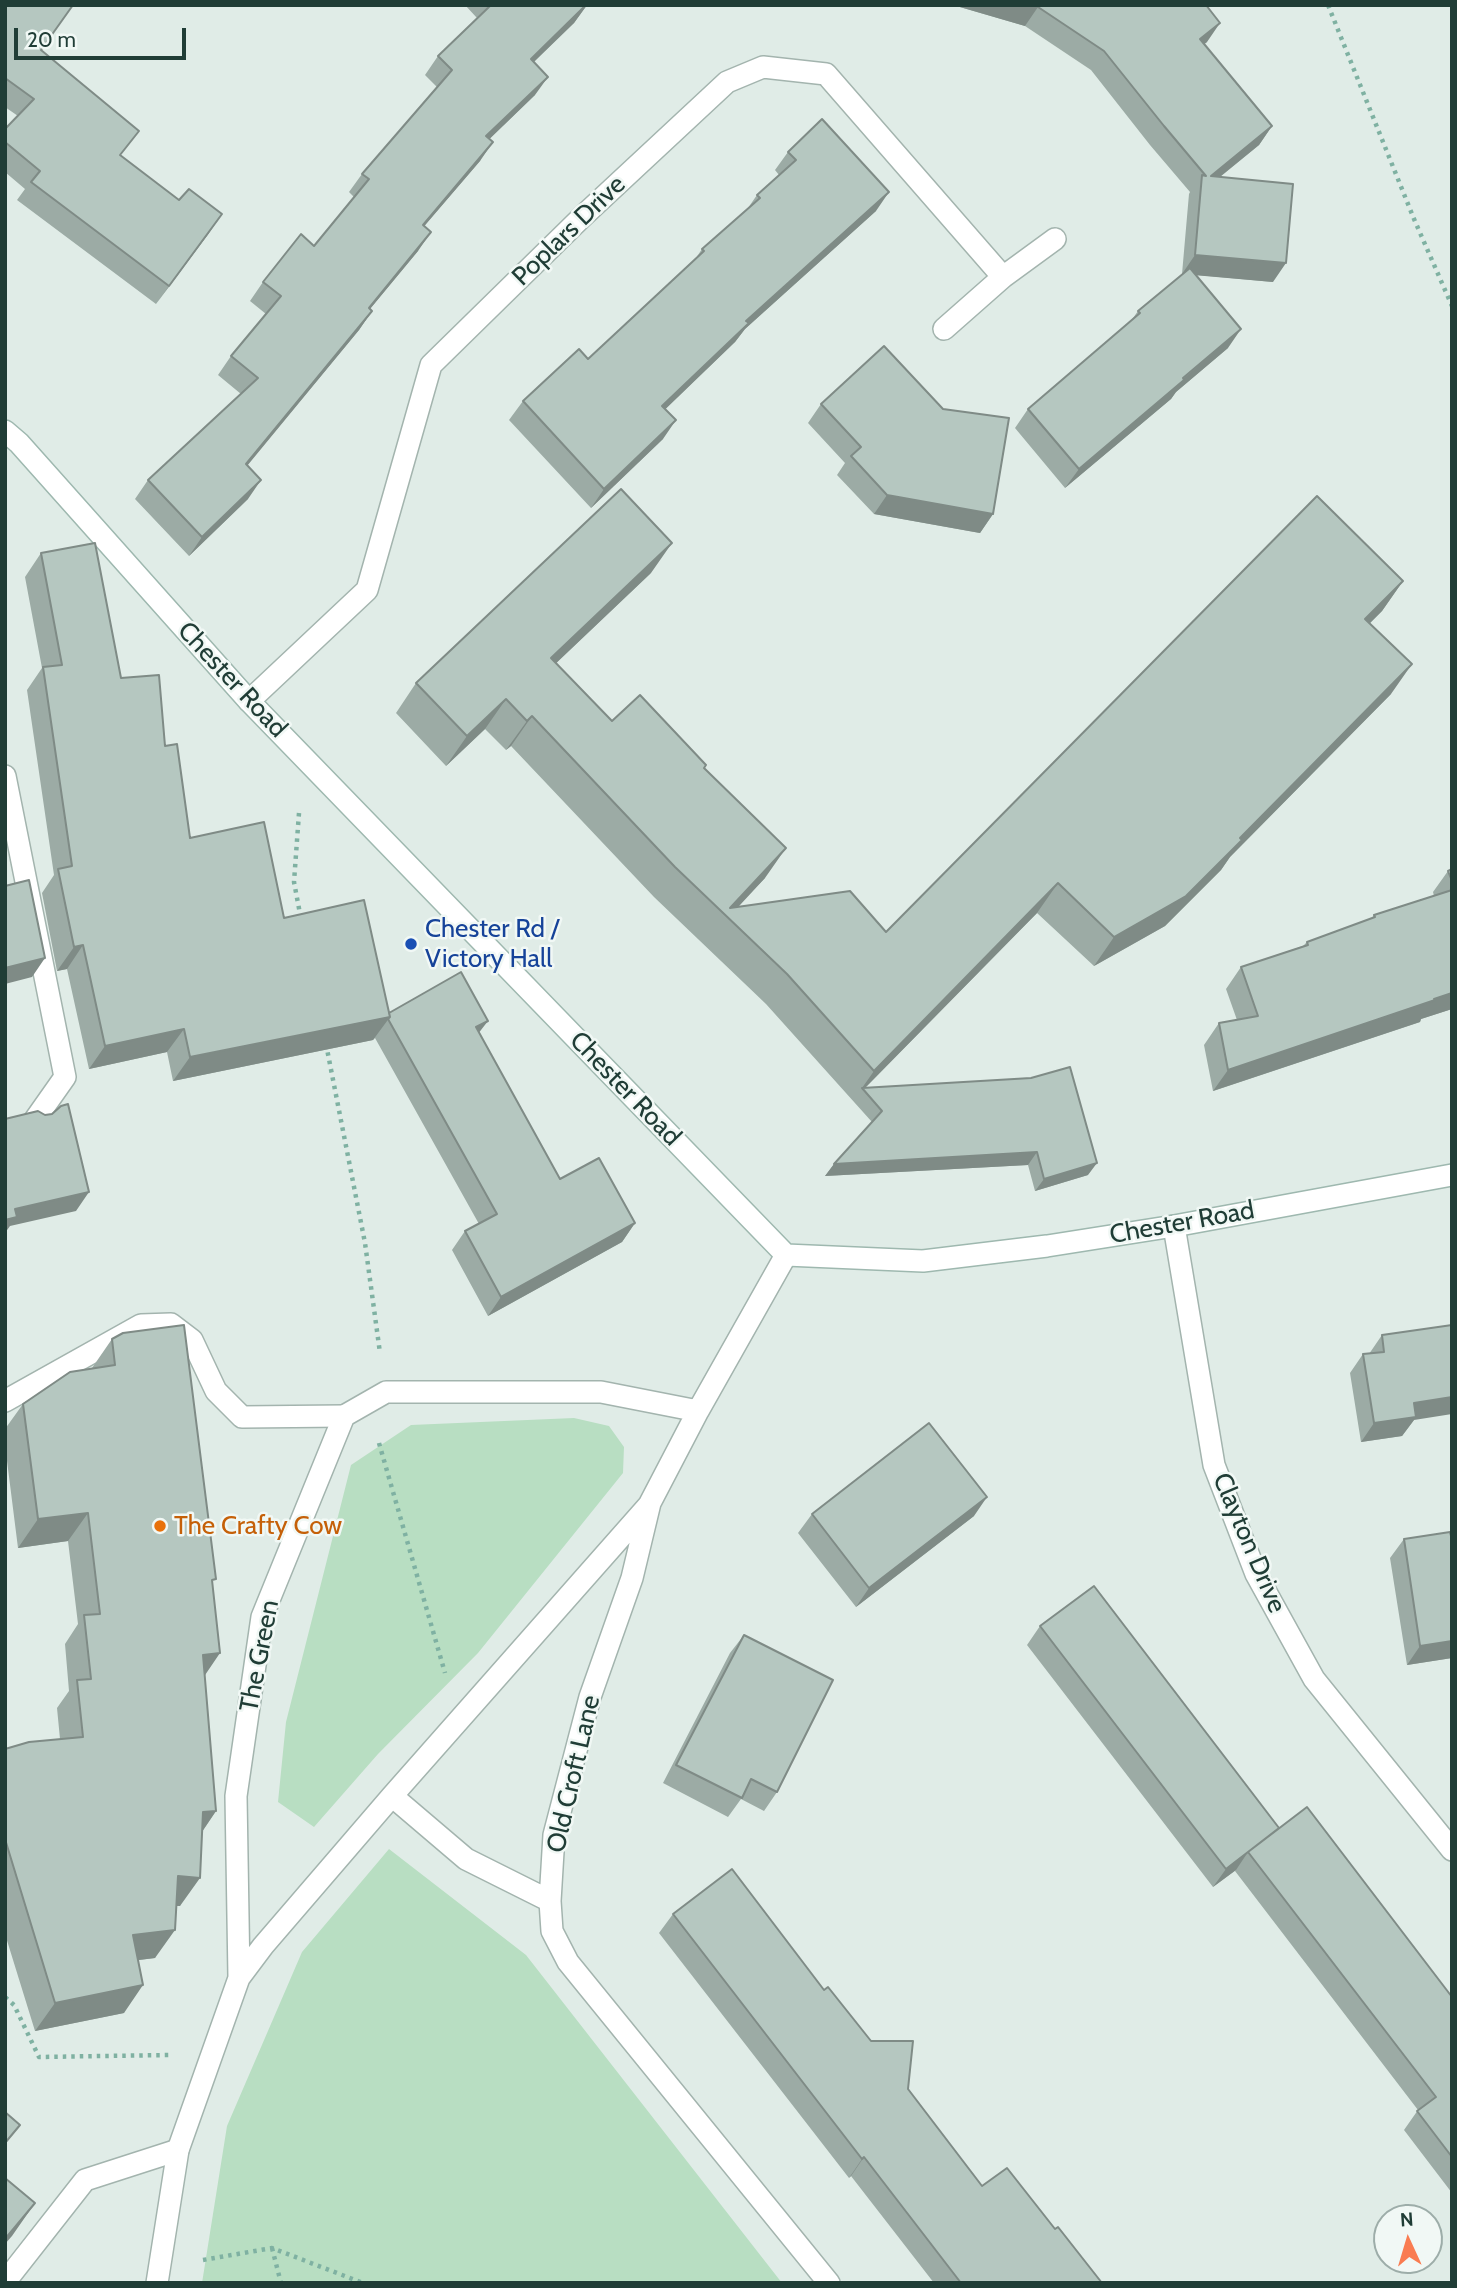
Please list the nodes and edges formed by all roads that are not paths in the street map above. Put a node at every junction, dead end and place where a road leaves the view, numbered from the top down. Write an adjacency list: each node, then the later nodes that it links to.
1 (1055, 239): 2 (street)
2 (1003, 277): 3 (street); 5 (street, Poplars Drive)
3 (944, 329)
4 (10, 442): 5 (street, Chester Road)
5 (249, 701): 10 (street, Chester Road)
6 (5, 776): 7 (street)
7 (34, 1121)
8 (1452, 1175): 9 (street, Chester Road)
9 (1174, 1226): 10 (street, Chester Road); 16 (street, Clayton Drive)
10 (786, 1255): 12 (street, Old Croft Lane)
11 (5, 1401): 13 (street)
12 (698, 1411): 13 (street); 14 (street, Old Croft Lane)
13 (344, 1416): 18 (street, The Green)
14 (650, 1503): 15 (street, The Green); 17 (street, Old Croft Lane)
15 (392, 1796): 17 (street); 18 (street, The Green)
16 (1452, 1850)
17 (550, 1901): 22 (street, Old Croft Lane)
18 (239, 1978): 19 (street, The Green)
19 (178, 2150): 20 (street, The Green); 21 (street)
20 (158, 2275)
21 (5, 2282)
22 (829, 2283)

